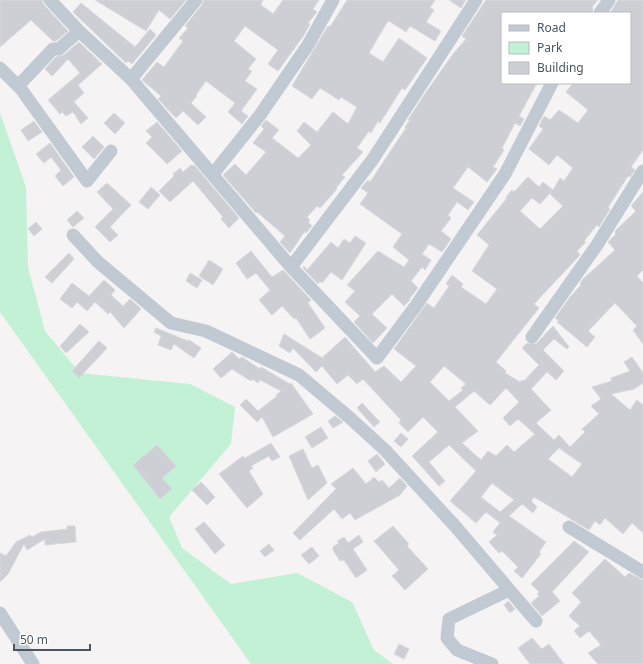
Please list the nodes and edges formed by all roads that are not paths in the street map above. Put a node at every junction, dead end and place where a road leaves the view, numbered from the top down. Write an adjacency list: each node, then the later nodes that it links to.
1 (50, 0): 7 (street)
2 (196, 0): 9 (street)
3 (333, 0): 14 (street)
4 (476, 0): 16 (street)
5 (609, 0): 6 (street)
6 (601, 12)
7 (79, 31): 9 (street); 11 (street)
8 (0, 68): 11 (street)
9 (131, 79): 14 (street)
10 (551, 84): 16 (street)
11 (18, 86): 12 (street)
12 (111, 151)
13 (643, 171): 17 (street)
14 (213, 174): 16 (street)
15 (73, 235): 20 (street)
16 (291, 267)
17 (532, 337)
18 (568, 528): 19 (street)
19 (643, 572)
20 (509, 590): 22 (street); 24 (street)
21 (0, 613): 23 (street)
22 (536, 621)
23 (33, 664)
24 (492, 664)

